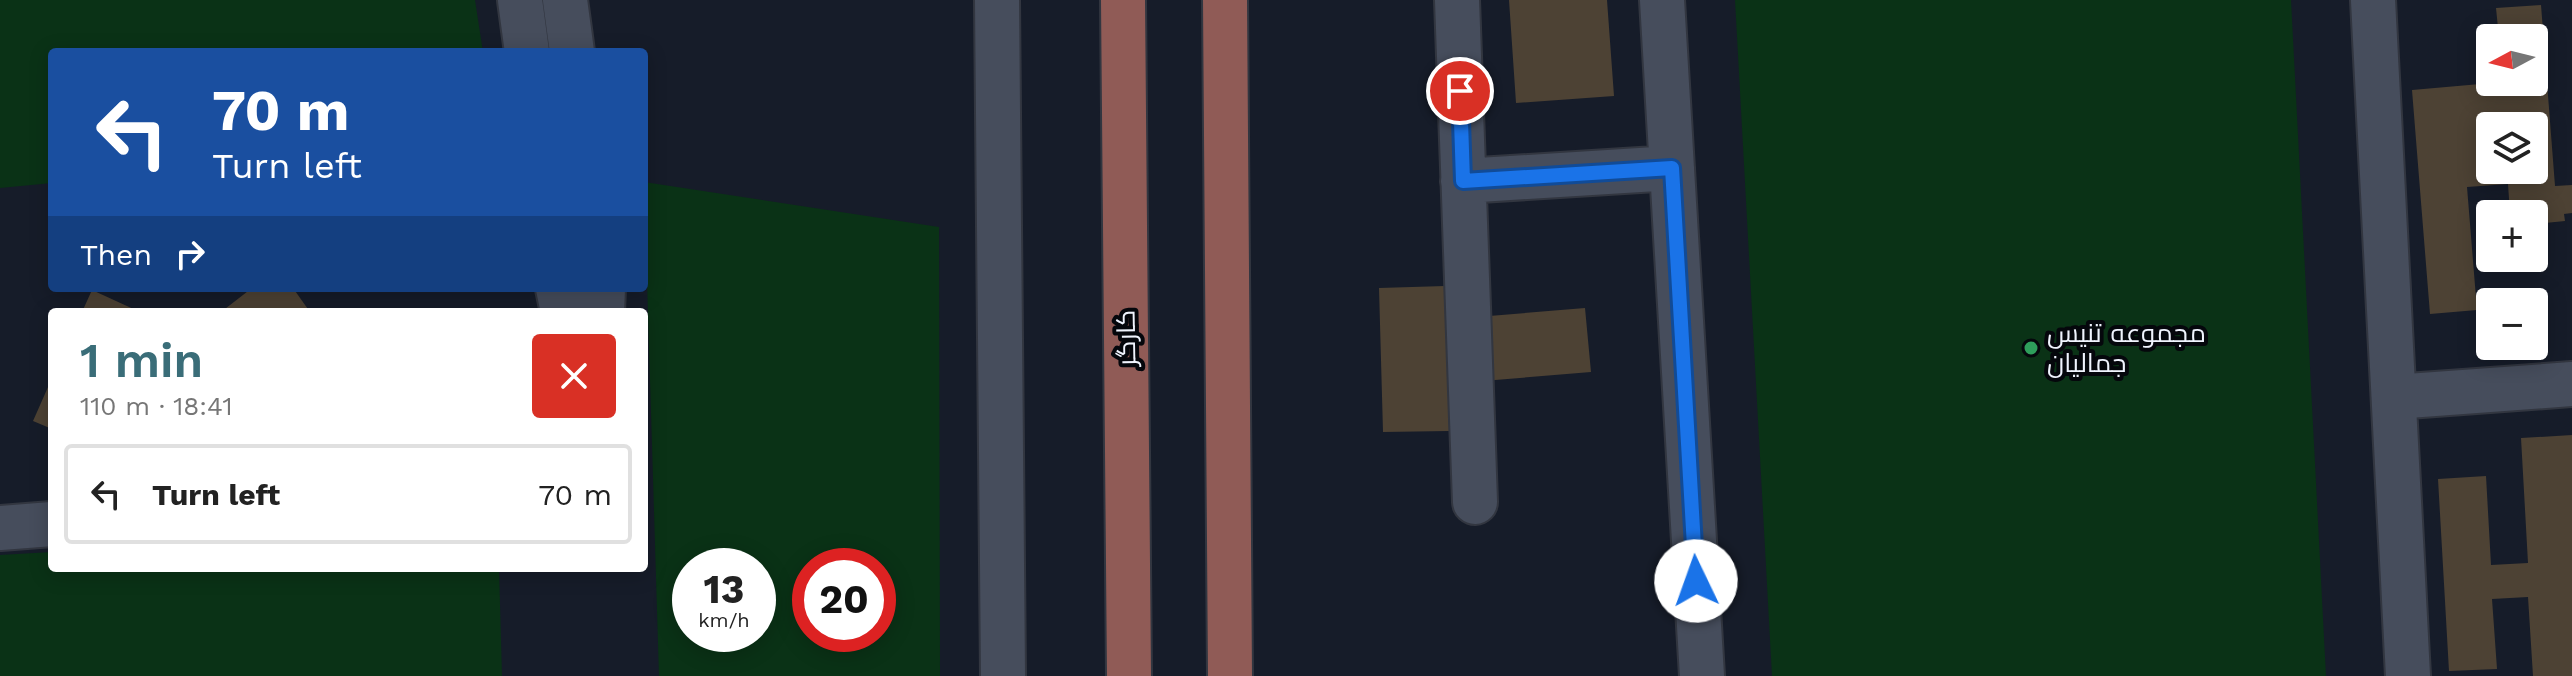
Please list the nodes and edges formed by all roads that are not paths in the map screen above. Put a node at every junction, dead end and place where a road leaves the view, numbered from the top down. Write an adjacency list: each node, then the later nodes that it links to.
1 (520, 0): 9 (lane)
2 (565, 0): 10 (lane)
3 (997, 0): 18 (lane)
4 (1123, 0): 19 (main road, کارگر)
5 (1225, 0): 20 (main road)
6 (1457, 0): 12 (lane)
7 (1662, 0): 11 (lane)
8 (2373, 0): 14 (lane)
9 (526, 48)
10 (571, 48)
11 (1672, 168): 12 (lane); 21 (lane)
12 (1463, 181): 15 (lane)
13 (2572, 384): 14 (lane)
14 (2394, 397): 22 (lane)
15 (1475, 502)
16 (48, 524): 17 (lane)
17 (0, 528)
18 (1003, 676)
19 (1129, 676)
20 (1230, 676)
21 (1702, 676)
22 (2408, 676)

